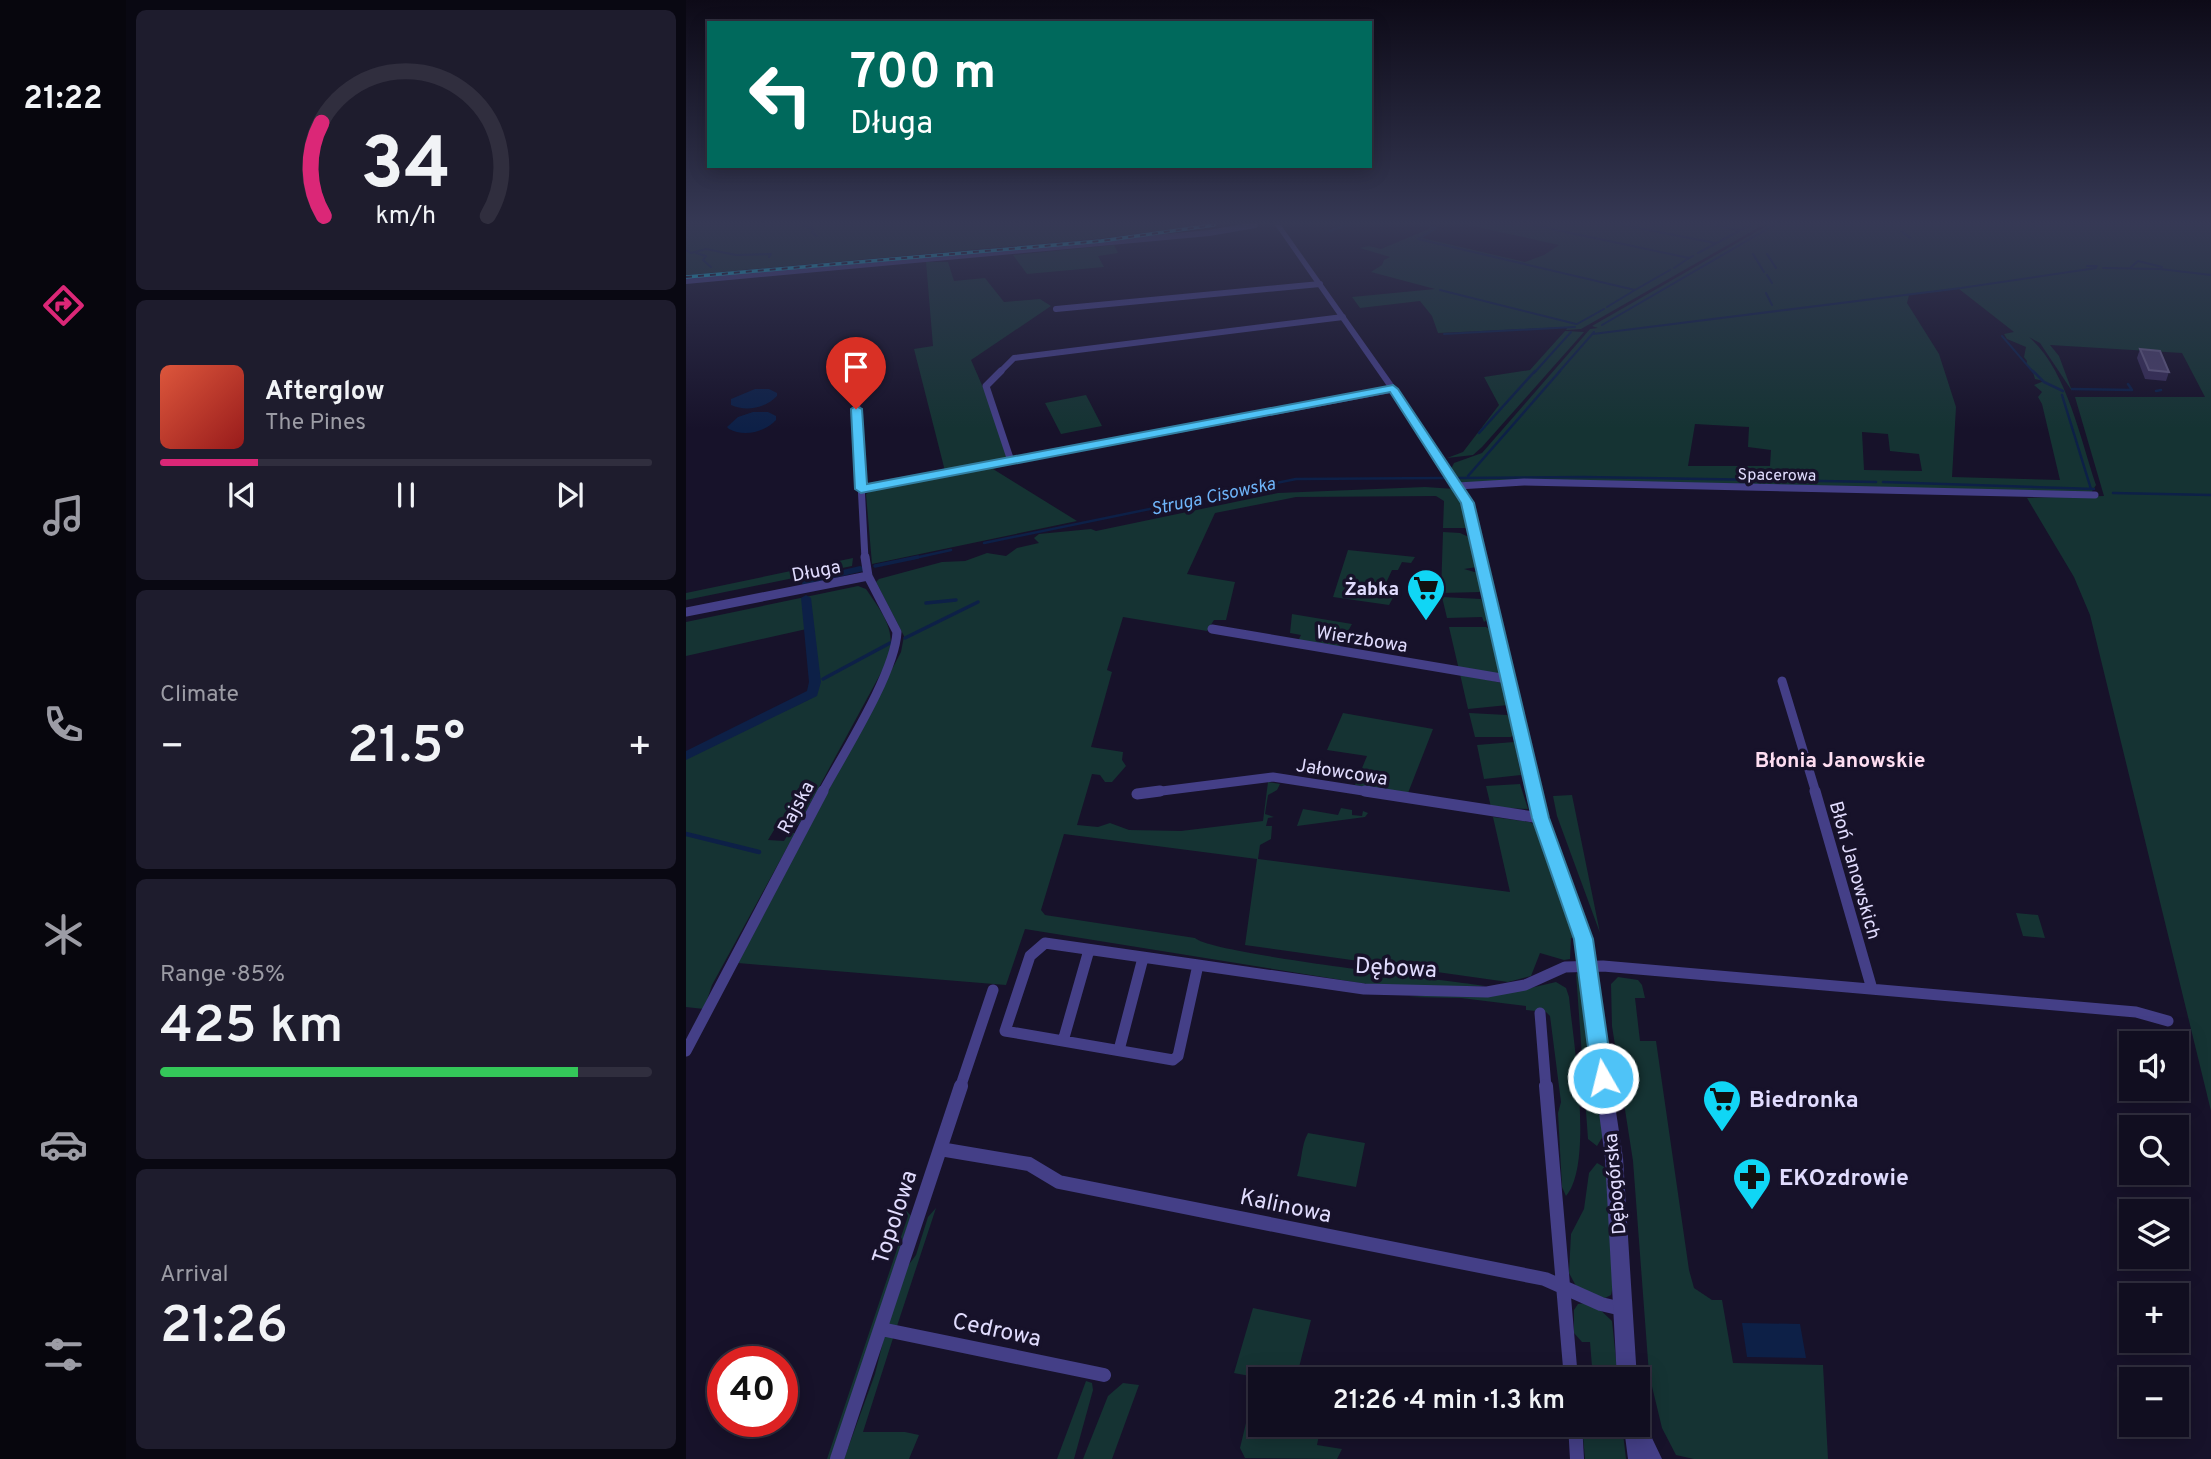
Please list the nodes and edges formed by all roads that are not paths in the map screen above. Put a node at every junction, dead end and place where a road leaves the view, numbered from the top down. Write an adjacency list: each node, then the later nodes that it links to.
1 (1224, 293): 3 (street)
2 (1326, 293): 4 (street, Dębogórska)
3 (1056, 309)
4 (1343, 317): 6 (street, Dębogórska); 7 (street)
5 (853, 360): 9 (street, Długa)
6 (1393, 389): 7 (street); 8 (street, Dębogórska)
7 (1011, 461): 9 (street)
8 (1458, 486): 10 (street, Spacerowa); 14 (street, Dębogórska)
9 (861, 489): 11 (street, Długa)
10 (2095, 495)
11 (868, 576): 12 (street, Długa); 27 (street, Rajska)
12 (686, 612)
13 (1212, 629): 14 (street, Wierzbowa)
14 (1507, 679): 17 (street, Dębogórska)
15 (1782, 681): 22 (street, Błoń Janowskich)
16 (1137, 794): 17 (street, Jałowcowa)
17 (1540, 818): 21 (street, Dębogórska)
18 (1089, 950): 19 (street, Dębowa); 26 (street); 26 (street, Dębowa)
19 (1143, 958): 20 (street, Dębowa); 28 (street)
20 (1198, 965): 21 (street, Dębowa); 28 (street, Dębowa)
21 (1588, 966): 22 (street); 31 (street, Dębogórska)
22 (1872, 989): 25 (street)
23 (993, 990): 29 (street, Topolowa)
24 (1540, 1013): 30 (street)
25 (2168, 1021)
26 (1063, 1041): 28 (street, Dębowa)
27 (686, 1051)
28 (1119, 1051)
29 (940, 1149): 30 (street, Kalinowa); 32 (street, Topolowa)
30 (1563, 1286): 31 (street, Kalinowa); 33 (street)
31 (1622, 1309): 34 (street, Dębogórska)
32 (881, 1329): 35 (street, Cedrowa); 39 (street, Topolowa)
33 (1570, 1367)
34 (1626, 1367)
35 (1104, 1375)
36 (1575, 1437): 40 (street)
37 (1635, 1437): 41 (street)
38 (1641, 1437): 42 (street)
39 (837, 1459)
40 (1577, 1459)
41 (1638, 1459)
42 (1652, 1459)

